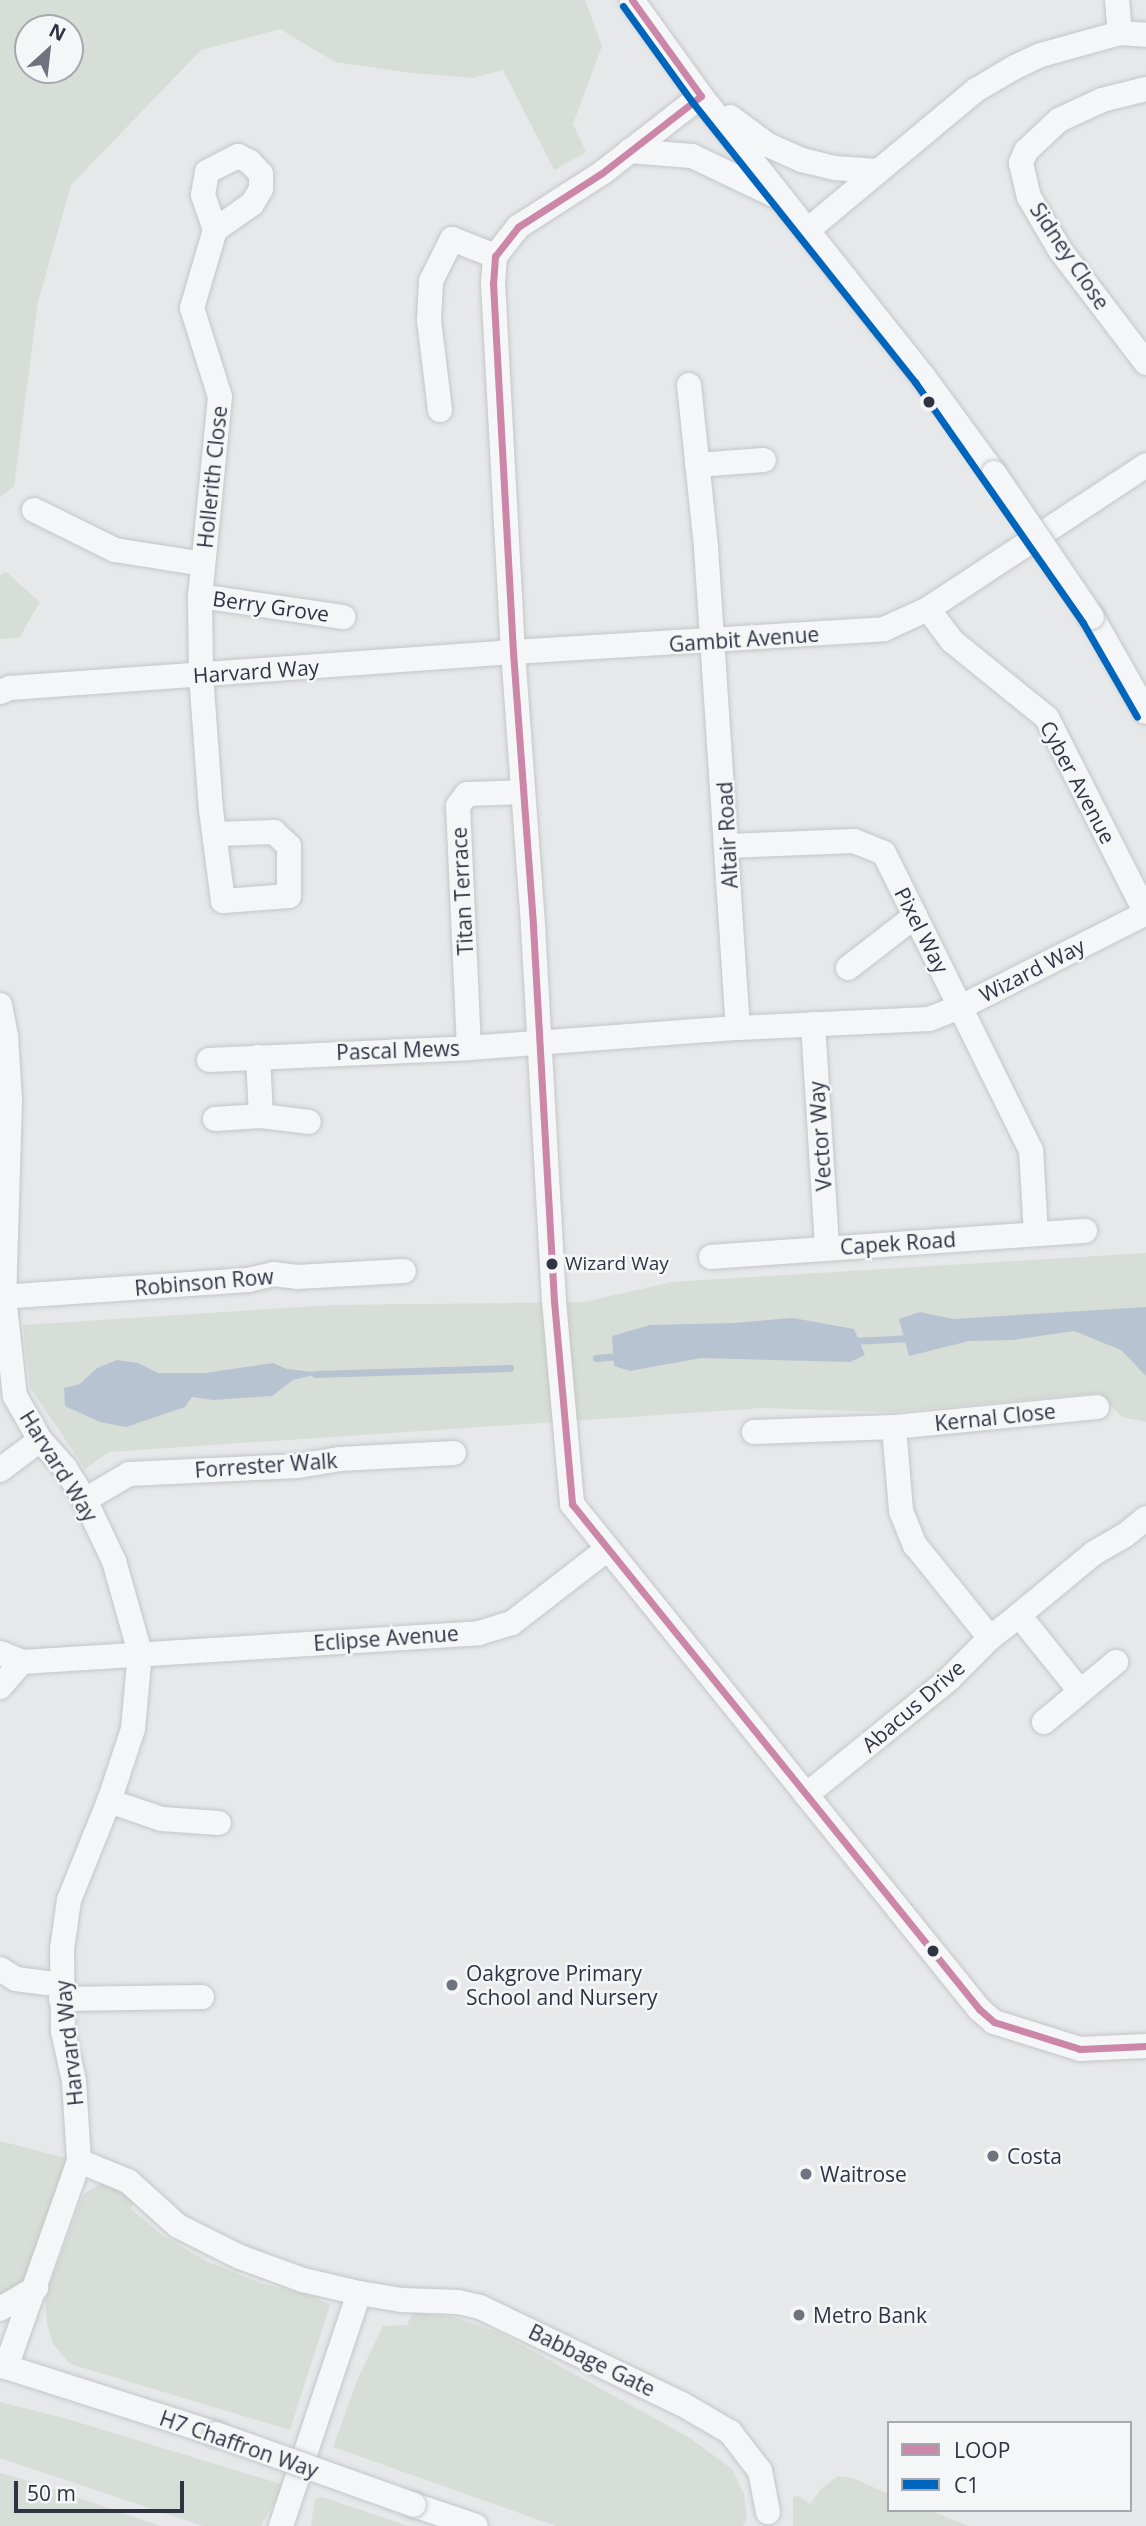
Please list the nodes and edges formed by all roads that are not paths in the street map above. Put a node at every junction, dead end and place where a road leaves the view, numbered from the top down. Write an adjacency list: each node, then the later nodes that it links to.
1 (632, 0): 6 (street)
2 (1116, 0): 3 (street)
3 (1120, 33): 4 (street); 8 (street)
4 (1146, 34)
5 (1146, 89): 13 (street, Sidney Close)
6 (701, 96): 7 (street); 8 (street); 9 (street)
7 (629, 151): 9 (street); 12 (street)
8 (877, 172): 10 (street)
9 (787, 201): 10 (street)
10 (809, 229): 28 (street, bridge)
11 (215, 230): 20 (street, Hollerith Close)
12 (495, 256): 15 (street); 25 (street)
13 (1146, 363)
14 (689, 385): 17 (street, Altair Road)
15 (440, 410)
16 (764, 460): 17 (street)
17 (697, 465): 24 (street, Altair Road)
18 (1146, 465): 22 (street, Gambit Avenue)
19 (34, 510): 20 (street, Berry Grove)
20 (203, 564): 21 (street, Berry Grove)
21 (200, 596): 23 (street, Berry Grove); 26 (street, Berry Grove)
22 (928, 609): 24 (street, Gambit Avenue); 32 (street, Cyber Avenue)
23 (343, 617)
24 (713, 641): 25 (street, Gambit Avenue); 31 (street, Altair Road)
25 (513, 652): 26 (street, Harvard Way); 29 (street)
26 (201, 675): 27 (street, Harvard Way); 30 (street, Berry Grove)
27 (0, 692)
28 (1146, 712)
29 (523, 792): 39 (street); 40 (street, Titan Terrace)
30 (216, 834)
31 (727, 846): 33 (street, Pixel Way); 38 (street, Altair Road)
32 (1146, 913): 36 (street, Wizard Way)
33 (915, 916): 34 (street); 36 (street, Pixel Way)
34 (848, 968)
35 (0, 1005): 51 (street, Harvard Way)
36 (961, 1006): 37 (street, Wizard Way); 47 (street, Pixel Way)
37 (813, 1024): 38 (street, Wizard Way); 48 (street, Vector Way)
38 (737, 1028): 39 (street, Wizard Way)
39 (539, 1043): 40 (street, Pascal Mews); 60 (street)
40 (469, 1048): 41 (street, Pascal Mews)
41 (258, 1057): 42 (street, Pascal Mews); 43 (street)
42 (209, 1060)
43 (261, 1116): 44 (street); 45 (street)
44 (215, 1119)
45 (309, 1122)
46 (1085, 1231): 47 (street, Capek Road)
47 (1036, 1233): 48 (street, Capek Road)
48 (827, 1248): 49 (street, Capek Road)
49 (711, 1257)
50 (404, 1271): 51 (street, Robinson Row)
51 (2, 1297): 55 (street, Harvard Way)
52 (1097, 1407): 53 (street, Kernal Close)
53 (894, 1427): 54 (street, Kernal Close); 62 (street)
54 (754, 1432)
55 (40, 1440): 57 (street); 58 (street, Harvard Way)
56 (454, 1453): 58 (street, Forrester Walk)
57 (0, 1470)
58 (85, 1500): 63 (street, Harvard Way)
59 (1146, 1518): 61 (street, Abacus Drive)
60 (607, 1550): 63 (street, Eclipse Avenue); 69 (street)
61 (1019, 1615): 62 (street, Abacus Drive); 67 (street)
62 (990, 1638): 69 (street, Abacus Drive)
63 (140, 1654): 64 (street, Eclipse Avenue); 70 (street, Harvard Way)
64 (11, 1657): 66 (street)
65 (1116, 1662): 67 (street)
66 (0, 1687)
67 (1080, 1691): 68 (street)
68 (1044, 1722)
69 (806, 1795): 75 (street)
70 (109, 1801): 71 (street); 73 (street, Harvard Way)
71 (219, 1824)
72 (0, 1969): 73 (street)
73 (61, 1992): 74 (street); 76 (street, Harvard Way)
74 (202, 1997)
75 (1146, 2046)
76 (79, 2161): 77 (street); 78 (street, Babbage Gate)
77 (36, 2288): 79 (street); 80 (street)
78 (359, 2293): 81 (street, Babbage Gate); 82 (street)
79 (0, 2309)
80 (2, 2366): 83 (street, H7 Chaffron Way, bridge)
81 (769, 2521)
82 (281, 2526)
83 (476, 2526)

